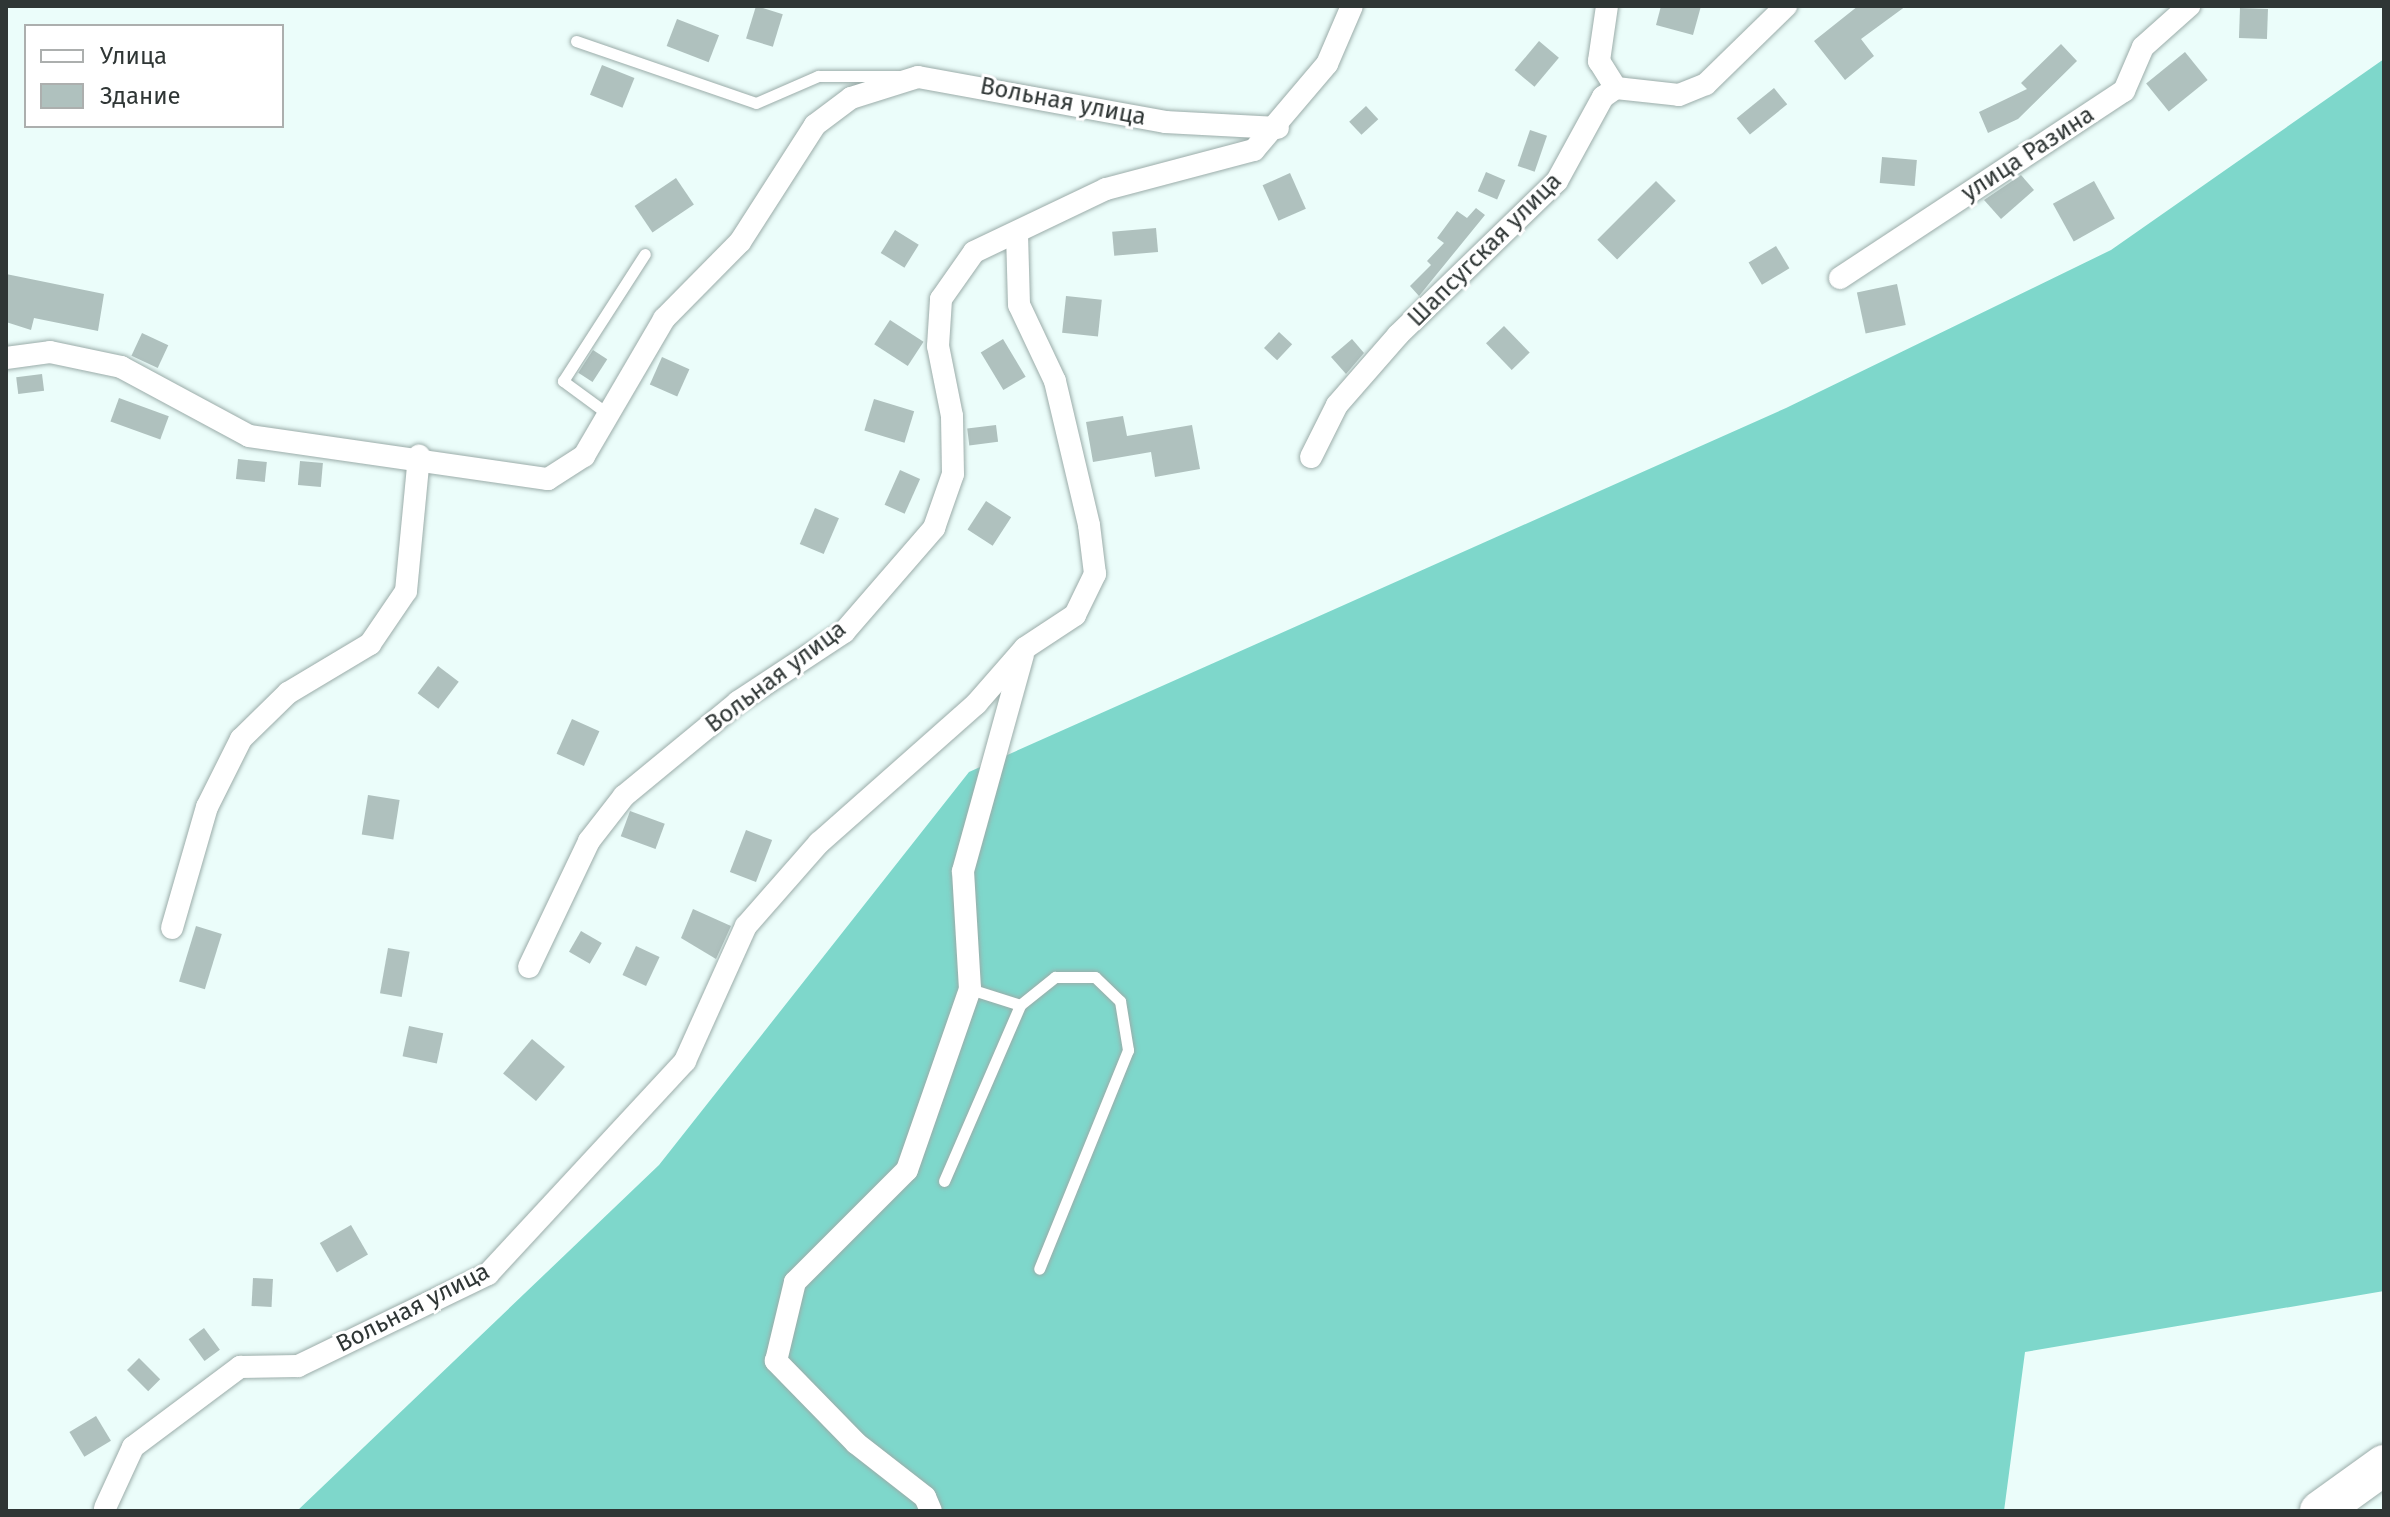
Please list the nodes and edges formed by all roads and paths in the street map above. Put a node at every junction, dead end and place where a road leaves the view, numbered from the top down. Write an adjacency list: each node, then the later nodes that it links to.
1 (1352, 6): 8 (street)
2 (1607, 6): 7 (street)
3 (1786, 6): 7 (street)
4 (2189, 6): 11 (street, улица Разина)
5 (576, 41): 6 (lane)
6 (918, 77): 8 (street, Вольная улица); 13 (street, Вольная улица)
7 (1616, 88): 15 (street, Шапсугская улица)
8 (1278, 128): 9 (street)
9 (1017, 235): 16 (street, Вольная улица); 18 (street, Вольная улица)
10 (645, 254): 13 (lane)
11 (1840, 278)
12 (6, 358): 14 (street, Вольная улица)
13 (608, 414): 14 (street, Вольная улица)
14 (419, 456): 17 (street)
15 (1311, 457)
16 (1025, 648): 19 (street); 24 (street, Вольная улица)
17 (172, 928)
18 (529, 967)
19 (970, 989): 20 (lane); 25 (street)
20 (1020, 1005): 21 (lane); 22 (lane)
21 (944, 1181)
22 (1039, 1269)
23 (2384, 1465): 26 (highway)
24 (105, 1508)
25 (931, 1511)
26 (2320, 1511)

